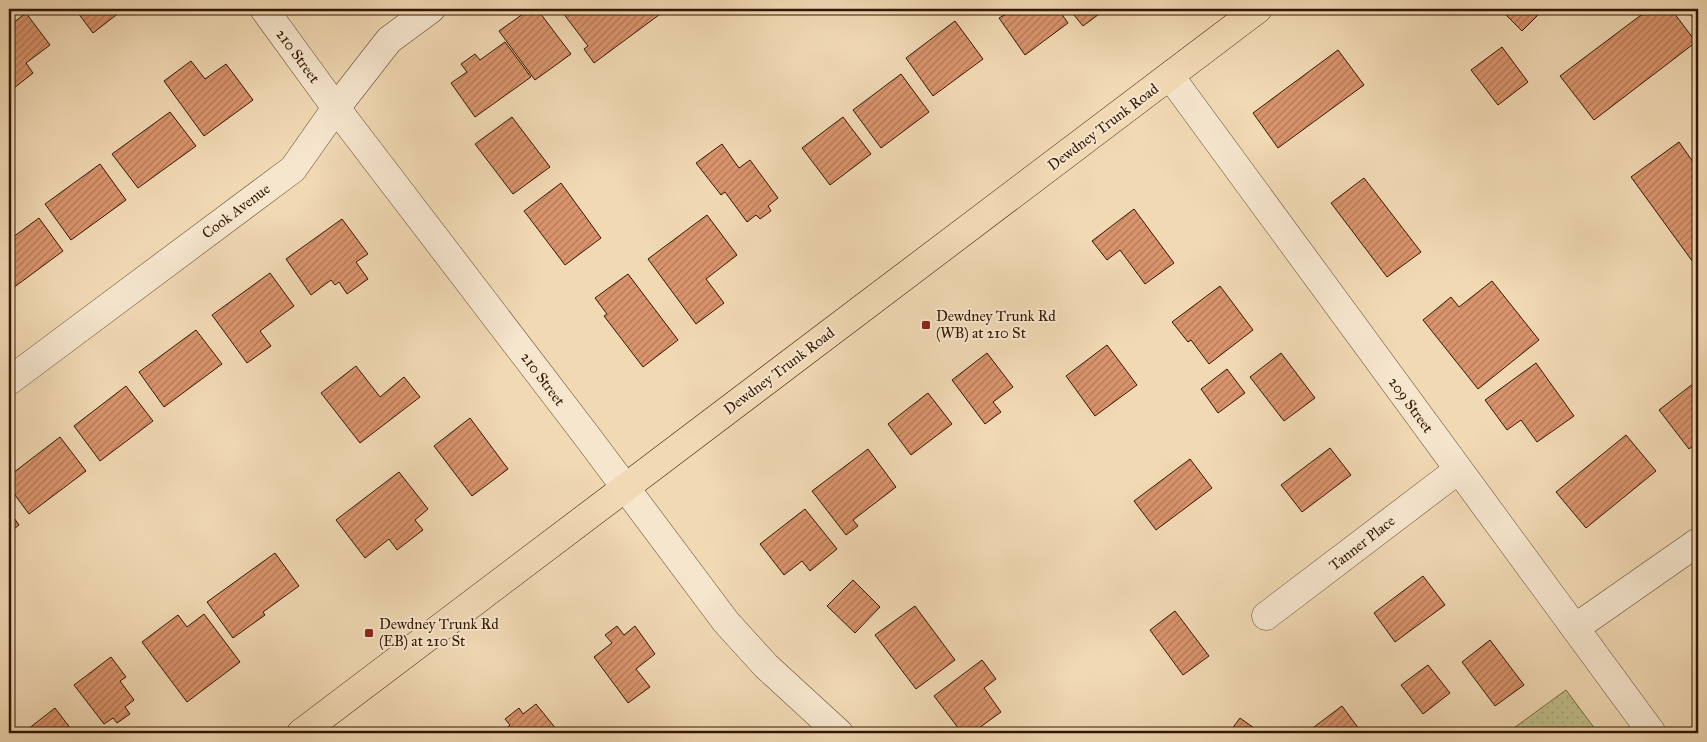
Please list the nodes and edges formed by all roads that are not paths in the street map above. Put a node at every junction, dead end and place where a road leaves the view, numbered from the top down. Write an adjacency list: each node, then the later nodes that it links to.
1 (264, 9): 5 (street, 210 Street)
2 (432, 9): 5 (street, Cook Avenue)
3 (1258, 9): 4 (main road, Dewdney Trunk Road)
4 (1170, 76): 7 (street, 209 Street); 8 (main road, Dewdney Trunk Road)
5 (336, 108): 6 (street, Cook Avenue); 8 (street, 210 Street)
6 (9, 381)
7 (1458, 470): 10 (street, Tanner Place); 11 (street, 209 Street)
8 (625, 487): 12 (main road, Dewdney Trunk Road); 13 (street, 210 Street)
9 (1698, 542): 11 (street)
10 (1266, 616)
11 (1575, 628): 14 (street, 209 Street)
12 (301, 733)
13 (839, 733)
14 (1652, 733)

